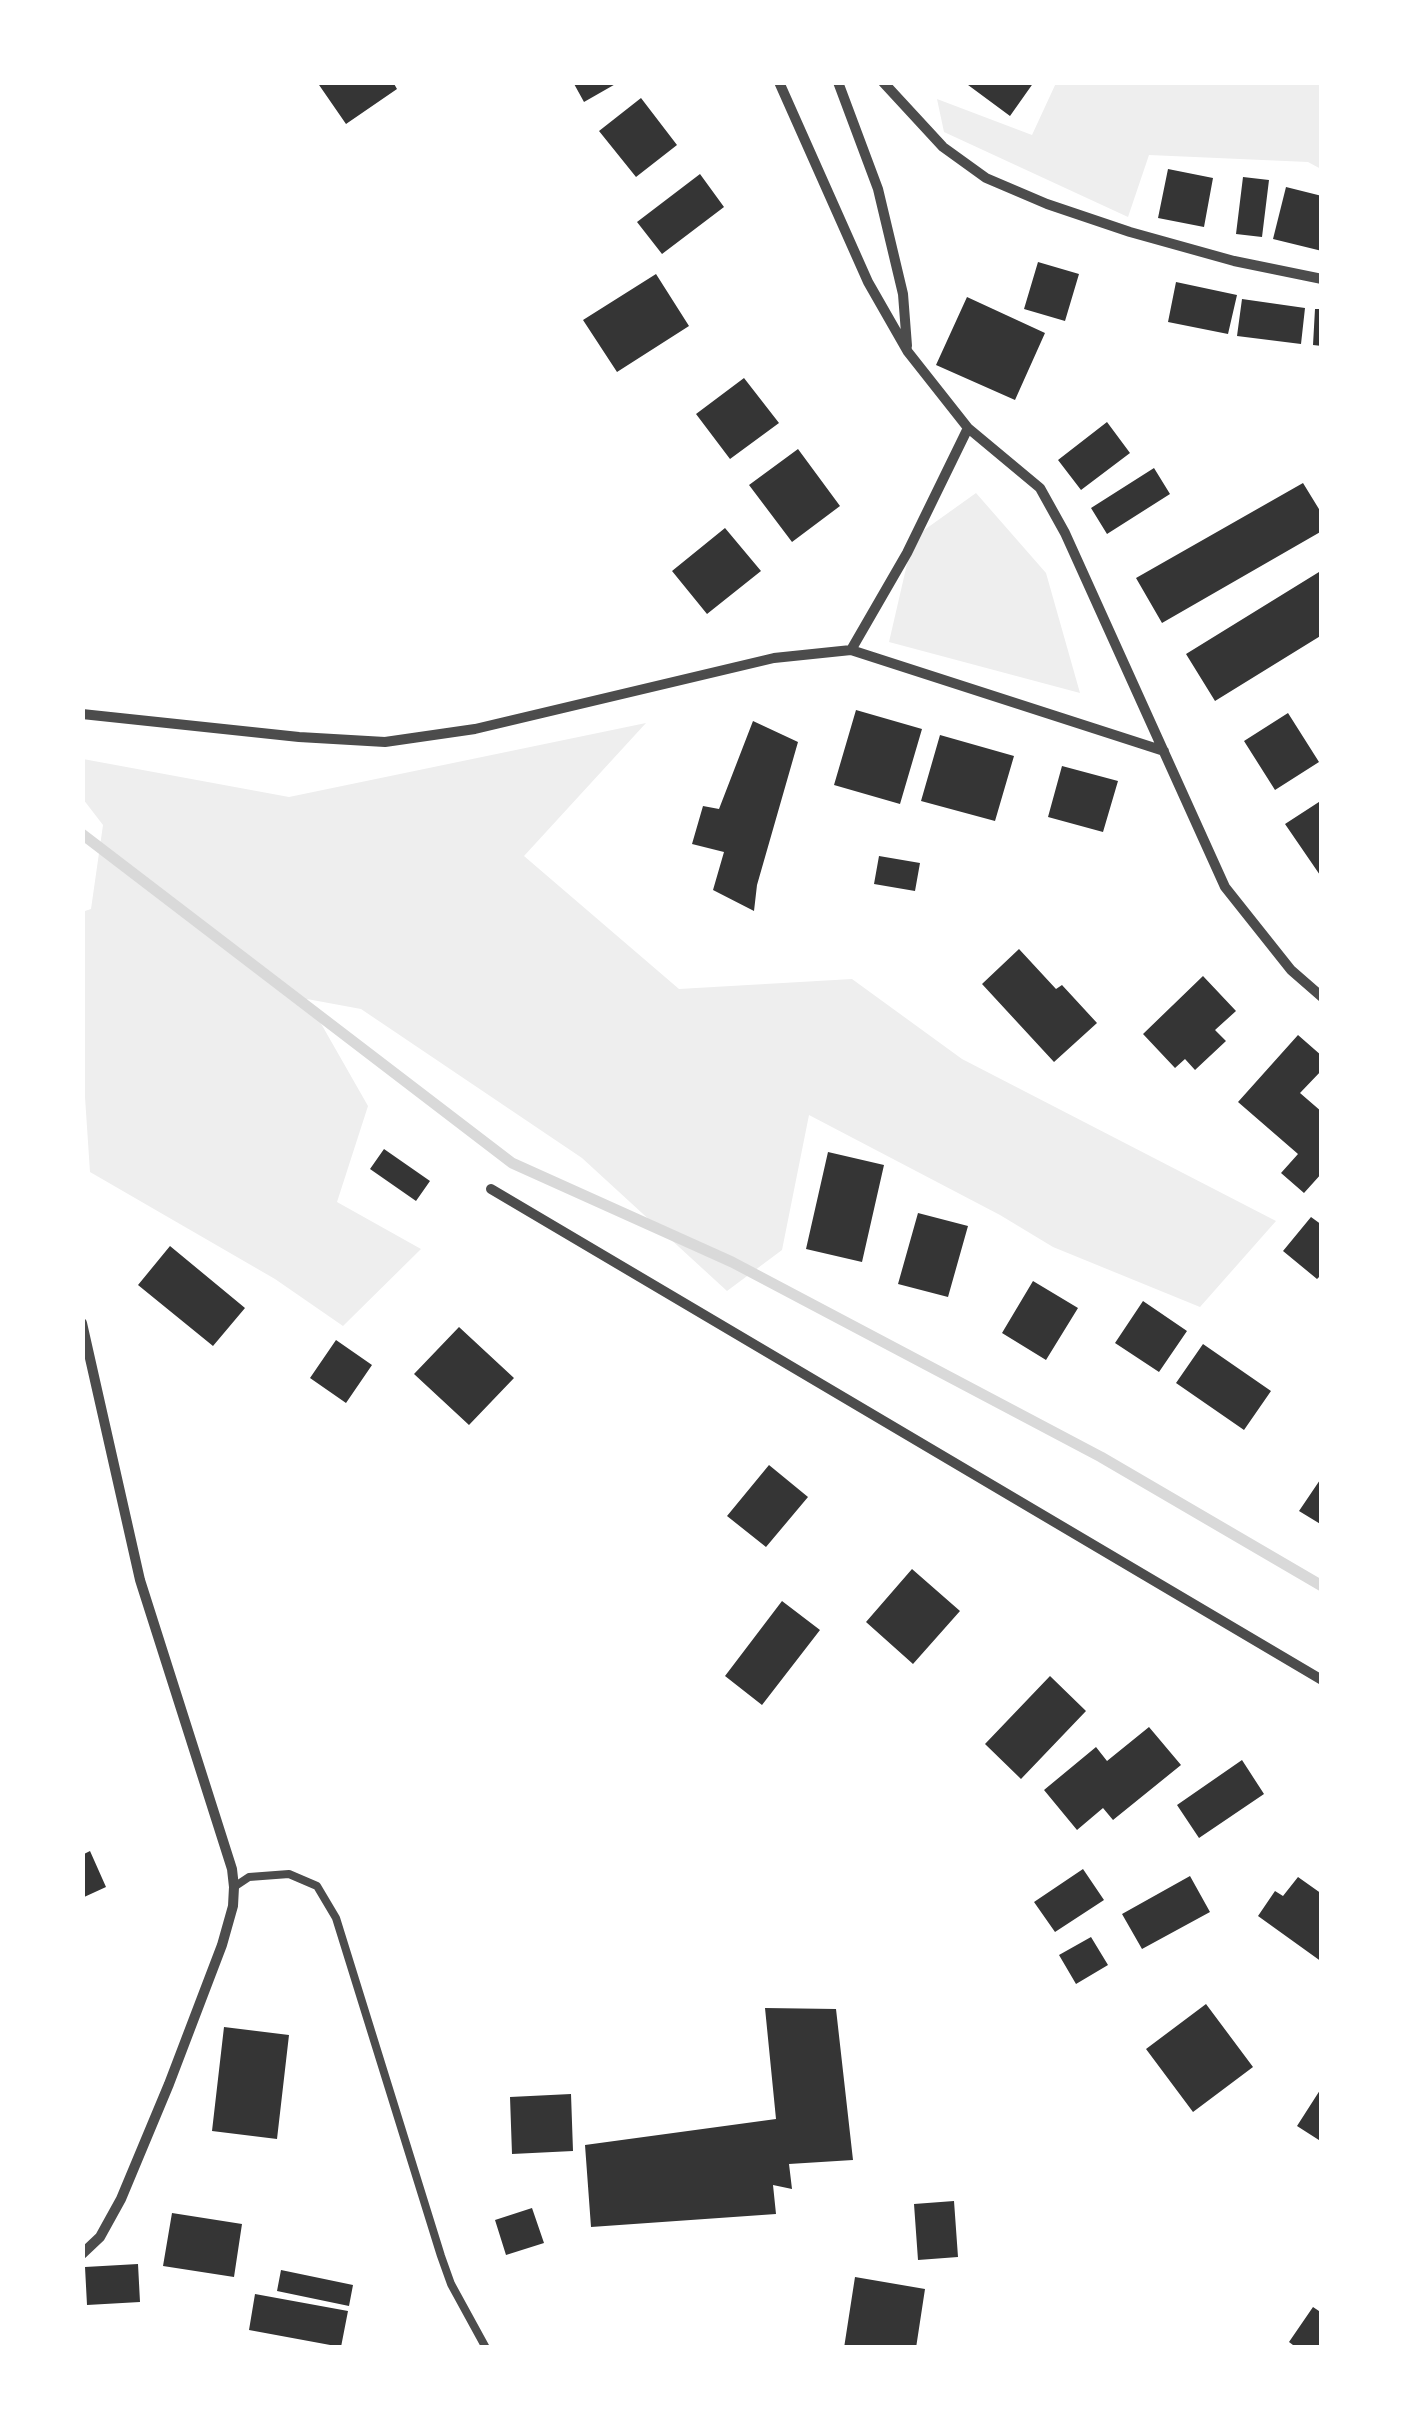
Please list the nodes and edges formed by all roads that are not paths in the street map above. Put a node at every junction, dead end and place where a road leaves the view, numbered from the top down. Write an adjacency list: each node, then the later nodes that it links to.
1 (779, 82): 5 (street)
2 (838, 82): 5 (street)
3 (883, 82): 4 (street)
4 (1322, 279)
5 (908, 352): 6 (street)
6 (968, 428): 7 (street); 9 (street)
7 (850, 650): 8 (street); 9 (street)
8 (82, 714)
9 (1164, 751): 10 (street)
10 (1322, 998)
11 (491, 1189): 13 (street)
12 (82, 1323): 14 (street)
13 (1322, 1680)
14 (234, 1887): 15 (street); 16 (lane)
15 (82, 2254)
16 (486, 2348)

